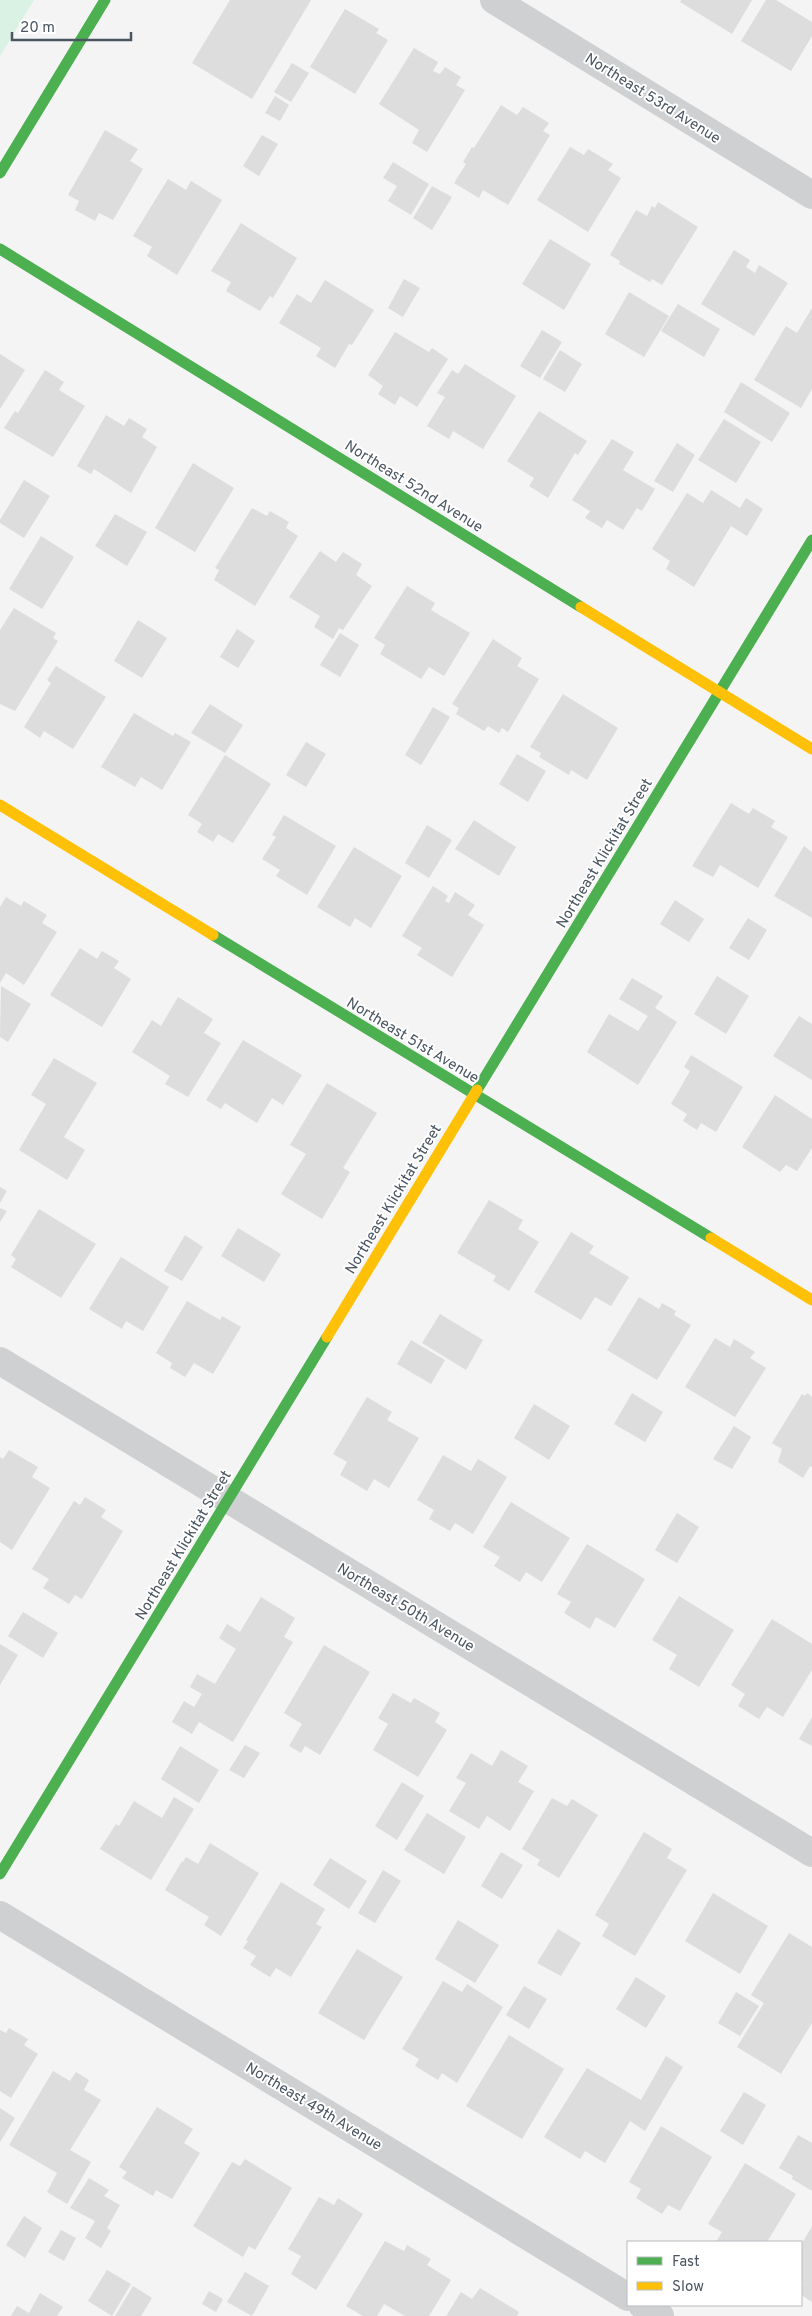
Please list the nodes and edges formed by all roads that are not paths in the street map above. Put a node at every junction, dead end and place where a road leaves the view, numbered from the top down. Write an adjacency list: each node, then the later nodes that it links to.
1 (105, 0): 3 (street)
2 (494, 0): 4 (street, Northeast 53rd Avenue)
3 (0, 172)
4 (812, 195)
5 (0, 249): 7 (street, Northeast 52nd Avenue)
6 (812, 540): 7 (street, Northeast Klickitat Street)
7 (719, 692): 8 (street, Northeast 52nd Avenue); 10 (street, Northeast Klickitat Street)
8 (812, 749)
9 (0, 805): 10 (street, Northeast 51st Avenue)
10 (474, 1095): 11 (street, Northeast 51st Avenue); 13 (street, Northeast Klickitat Street)
11 (812, 1300)
12 (0, 1361): 13 (street, Northeast 50th Avenue)
13 (229, 1498): 14 (street, Northeast 50th Avenue); 15 (street, Northeast Klickitat Street)
14 (812, 1853)
15 (0, 1874)
16 (0, 1915): 17 (street, Northeast 49th Avenue)
17 (627, 2296)
18 (644, 2306): 19 (street)
19 (660, 2316)

